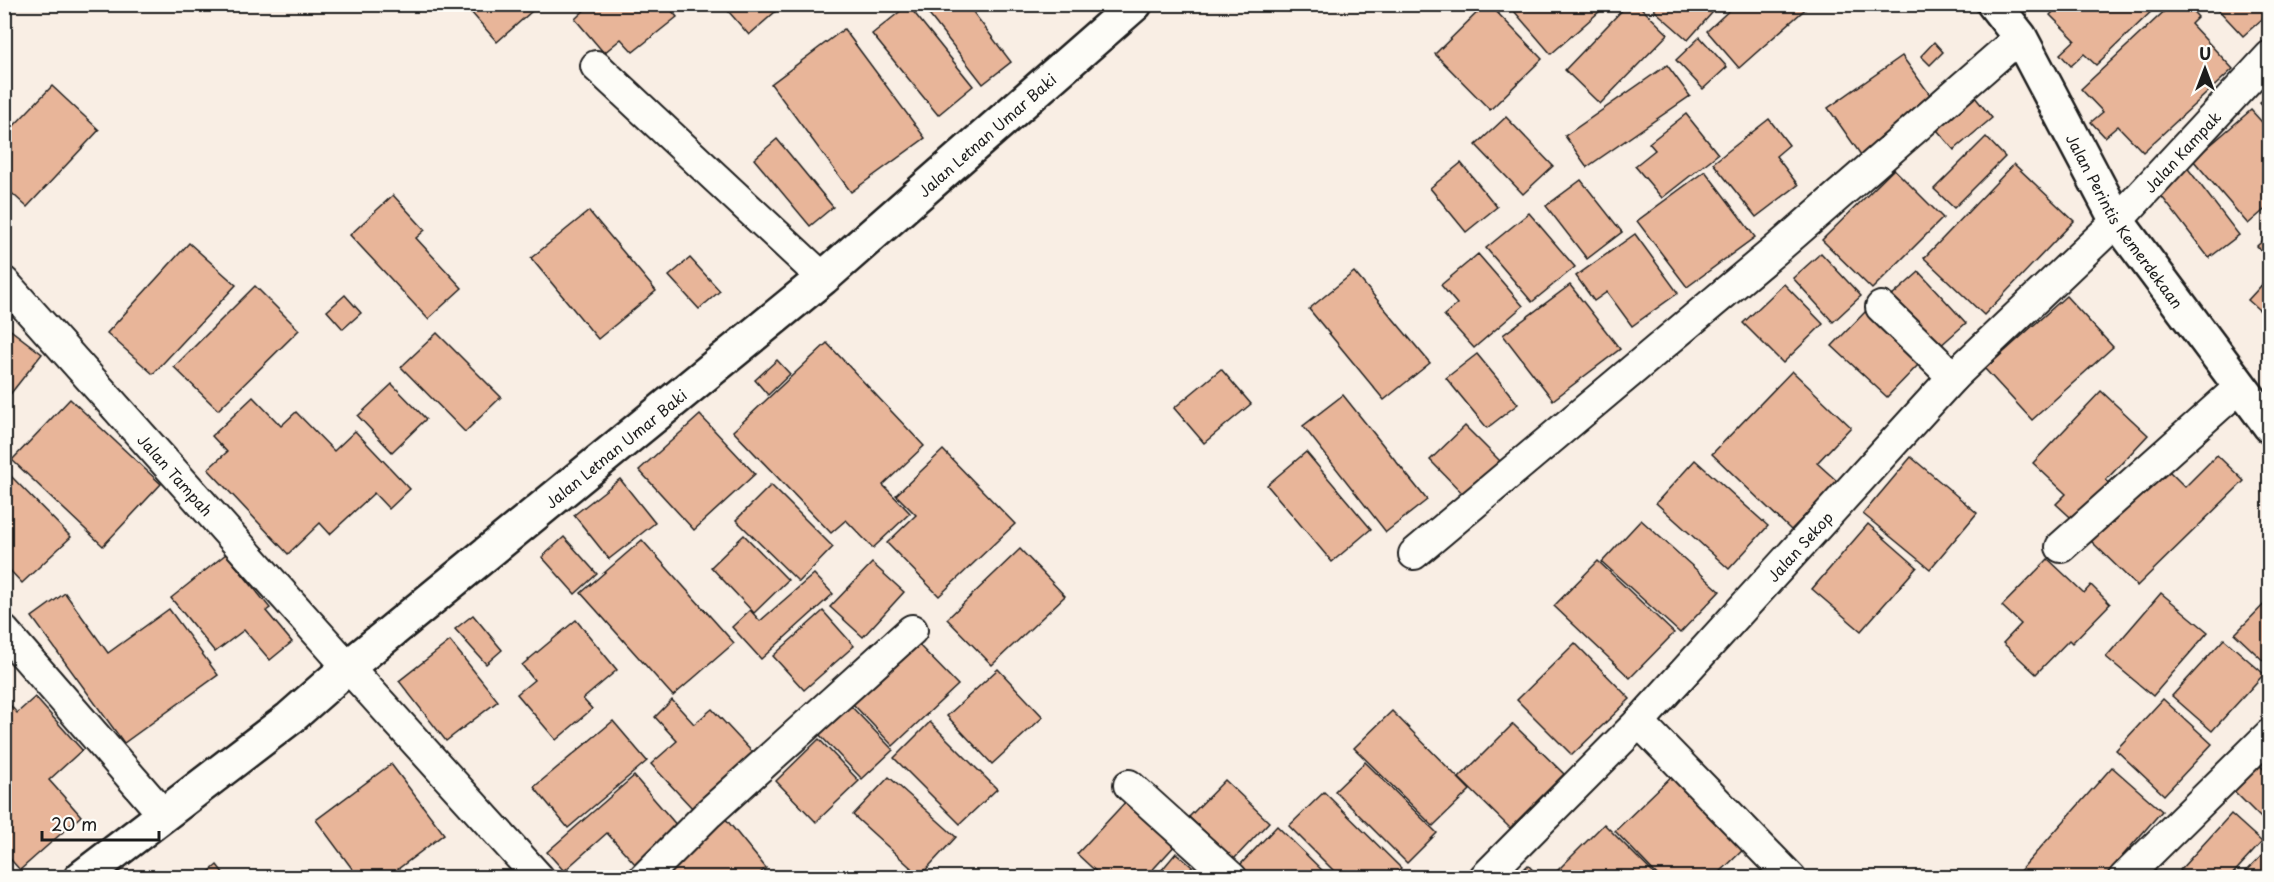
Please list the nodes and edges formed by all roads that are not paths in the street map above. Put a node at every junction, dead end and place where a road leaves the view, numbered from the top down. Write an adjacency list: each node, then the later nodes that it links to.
1 (1135, 4): 7 (street, Jalan Letnan Umar Baki)
2 (1994, 4): 3 (street, Jalan Perintis Kemerdekaan)
3 (2020, 37): 6 (street, Jalan Perintis Kemerdekaan); 14 (street)
4 (2270, 56): 6 (street, Jalan Kampak)
5 (596, 66): 7 (street)
6 (2117, 220): 10 (street, Jalan Sekop); 11 (street, Jalan Perintis Kemerdekaan)
7 (823, 278): 17 (street, Jalan Letnan Umar Baki)
8 (4, 282): 17 (street, Jalan Tampah)
9 (1881, 307): 10 (street)
10 (1953, 377): 18 (street, Jalan Sekop)
11 (2240, 387): 12 (street, Jalan Perintis Kemerdekaan); 13 (street)
12 (2270, 426)
13 (2061, 547)
14 (1414, 554)
15 (912, 630): 24 (street)
16 (4, 631): 21 (street)
17 (348, 667): 21 (street, Jalan Letnan Umar Baki); 23 (street, Jalan Tampah)
18 (1639, 722): 26 (street, Jalan Sekop); 27 (street)
19 (2270, 734): 28 (street)
20 (1129, 785): 25 (street)
21 (163, 814): 22 (street, Jalan Letnan Umar Baki)
22 (81, 878)
23 (539, 878)
24 (644, 878)
25 (1232, 878)
26 (1485, 878)
27 (1791, 878)
28 (2124, 878)

